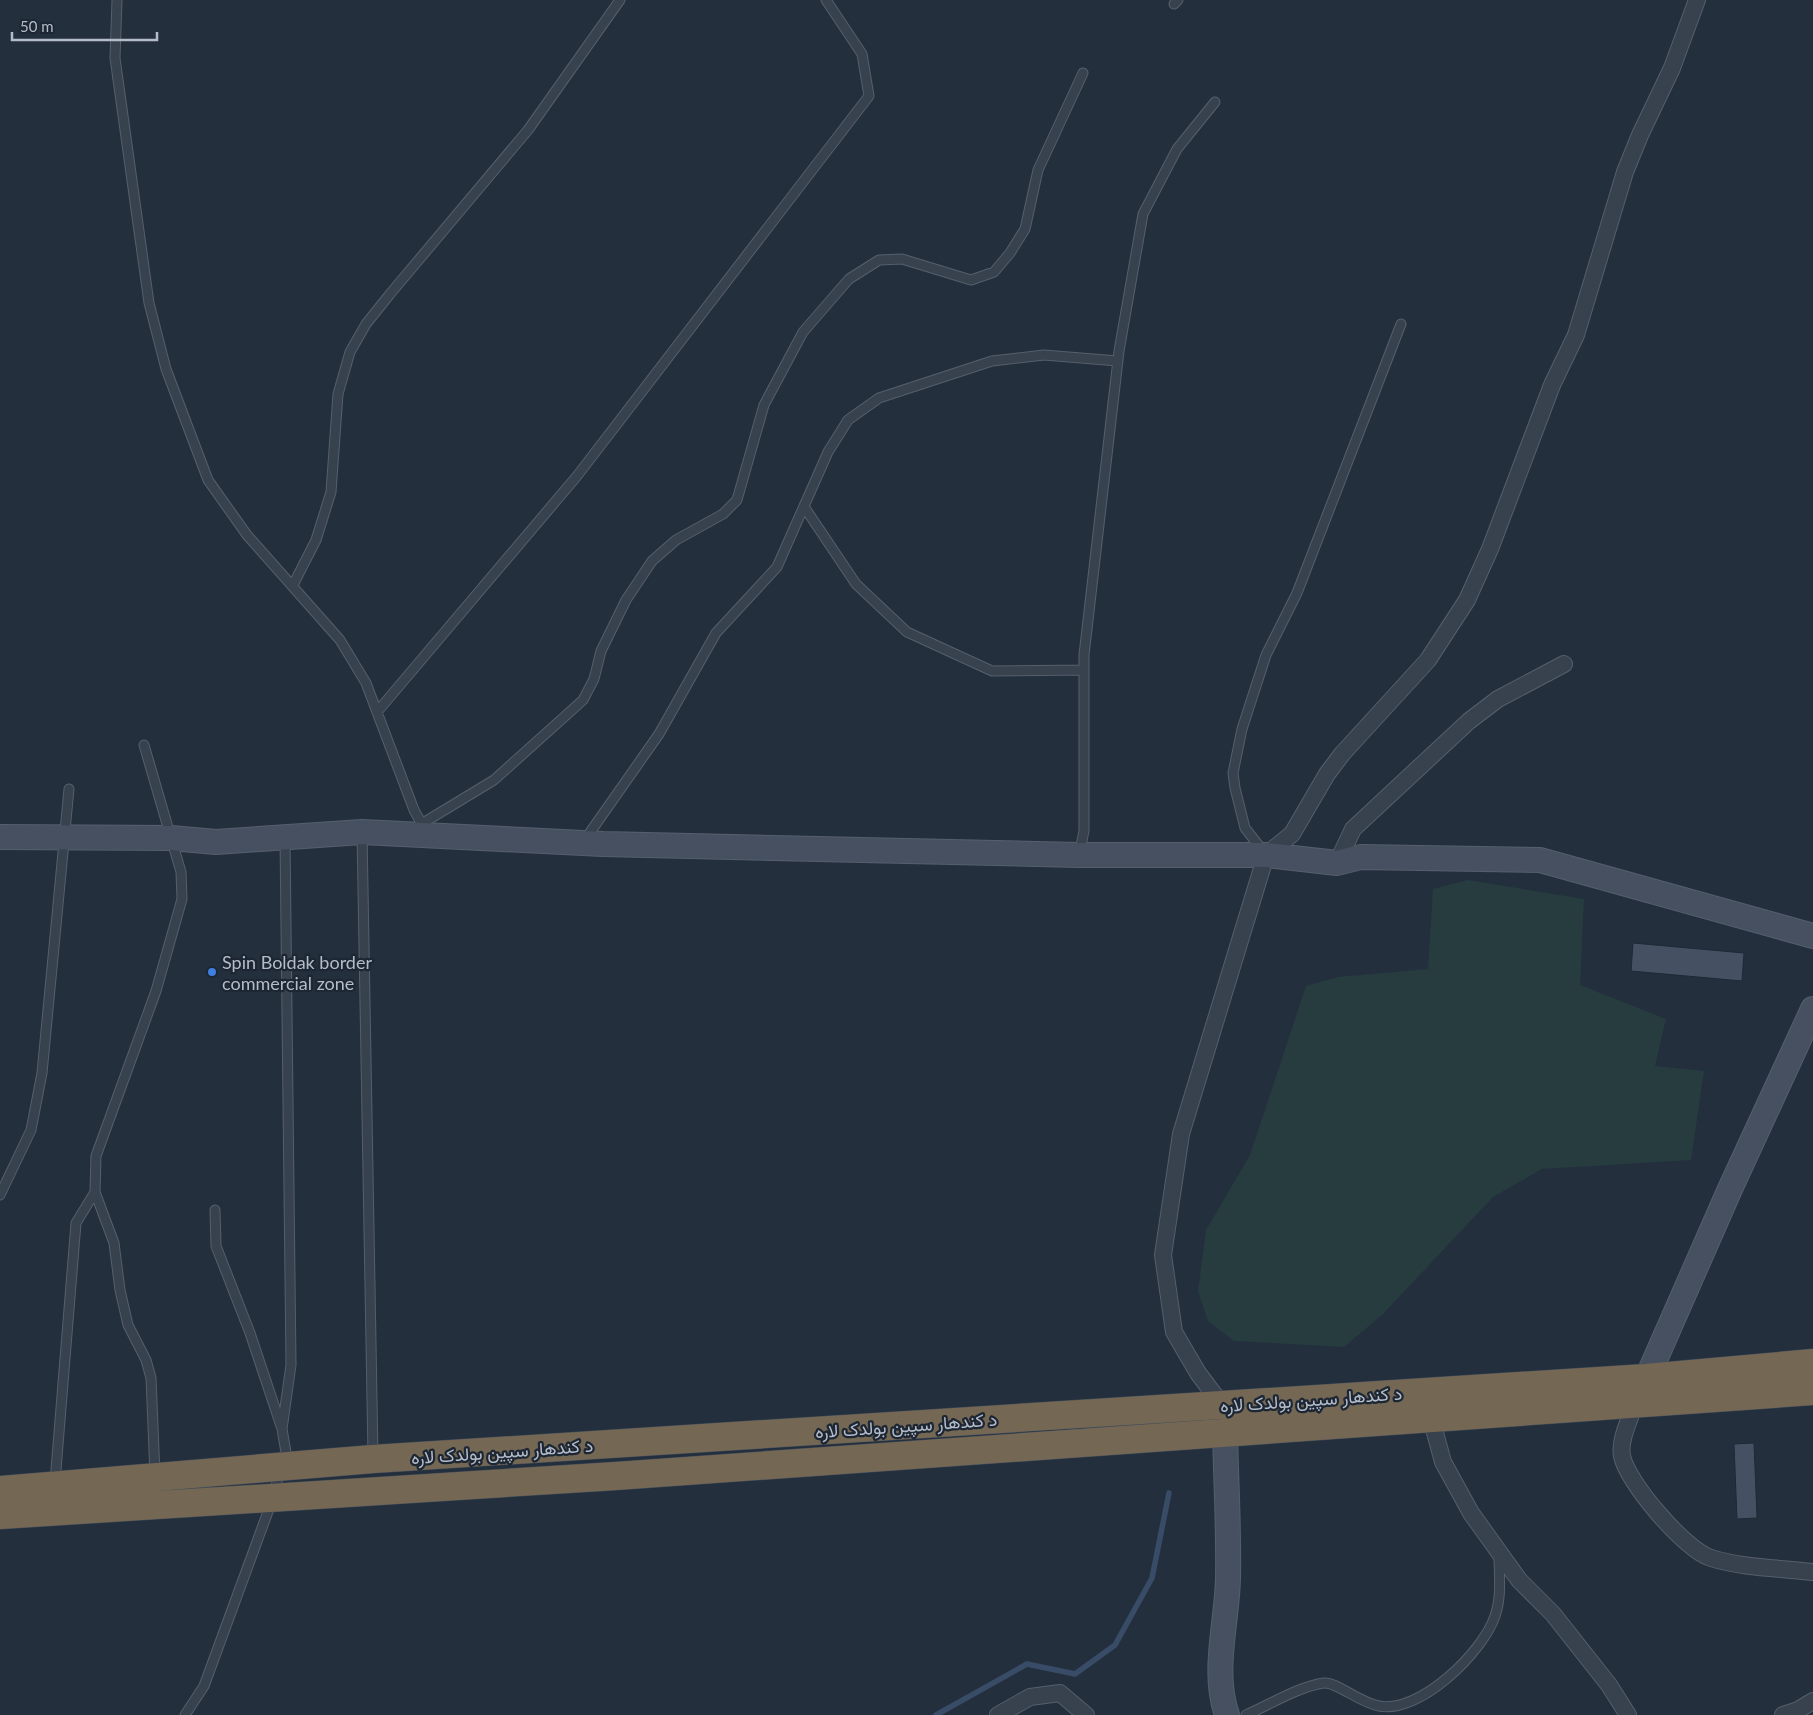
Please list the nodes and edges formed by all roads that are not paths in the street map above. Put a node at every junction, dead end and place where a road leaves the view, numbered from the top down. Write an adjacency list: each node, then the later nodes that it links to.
1 (117, 0): 10 (lane)
2 (620, 0): 10 (lane)
3 (826, 0): 13 (lane)
4 (1697, 0): 24 (street)
5 (1083, 73): 16 (lane)
6 (1214, 102): 8 (lane)
7 (1401, 324): 24 (lane)
8 (1118, 361): 9 (lane); 12 (lane)
9 (805, 508): 12 (lane); 22 (lane)
10 (293, 585): 13 (lane)
11 (1564, 664): 25 (street)
12 (1084, 670): 23 (lane)
13 (377, 712): 16 (lane)
14 (144, 745): 20 (lane)
15 (69, 789): 19 (lane)
16 (425, 829): 17 (street); 22 (street)
17 (362, 832): 21 (street); 39 (lane)
18 (0, 837): 19 (street)
19 (64, 838): 20 (street); 29 (lane)
20 (171, 838): 21 (street); 28 (lane)
21 (284, 838): 37 (lane)
22 (582, 843): 23 (street)
23 (1079, 855): 24 (street)
24 (1266, 855): 25 (street); 35 (street)
25 (1337, 863): 26 (street)
26 (1813, 936)
27 (1813, 1009): 32 (street)
28 (95, 1192): 41 (lane); 42 (lane)
29 (0, 1195)
30 (215, 1210): 37 (lane)
31 (1813, 1363): 32 (highway, د کندهار سپین بولدک لاره)
32 (1646, 1378): 34 (street); 35 (highway, د کندهار سپین بولدک لاره)
33 (1813, 1391): 34 (highway, د کندهار سپین بولدک لاره)
34 (1635, 1404): 36 (highway, د کندهار سپین بولدک لاره); 47 (street)
35 (1222, 1405): 38 (street); 39 (highway, د کندهار سپین بولدک لاره)
36 (1431, 1418): 38 (highway, د کندهار سپین بولدک لاره); 46 (street)
37 (282, 1429): 40 (lane)
38 (1225, 1432): 44 (highway, د کندهار سپین بولدک لاره); 52 (street)
39 (373, 1459): 40 (highway, د کندهار سپین بولدک لاره)
40 (284, 1467): 41 (highway, د کندهار سپین بولدک لاره); 44 (lane)
41 (154, 1478): 42 (highway, د کندهار سپین بولدک لاره)
42 (55, 1487): 43 (highway, د کندهار سپین بولدک لاره)
43 (0, 1490)
44 (273, 1498): 45 (highway, د کندهار سپین بولدک لاره); 49 (lane)
45 (0, 1515)
46 (1499, 1552): 53 (lane); 54 (street)
47 (1813, 1572)
48 (1813, 1701): 55 (street)
49 (185, 1715)
50 (998, 1715): 51 (street)
51 (1086, 1715)
52 (1227, 1715)
53 (1246, 1715)
54 (1628, 1715)
55 (1783, 1715)

